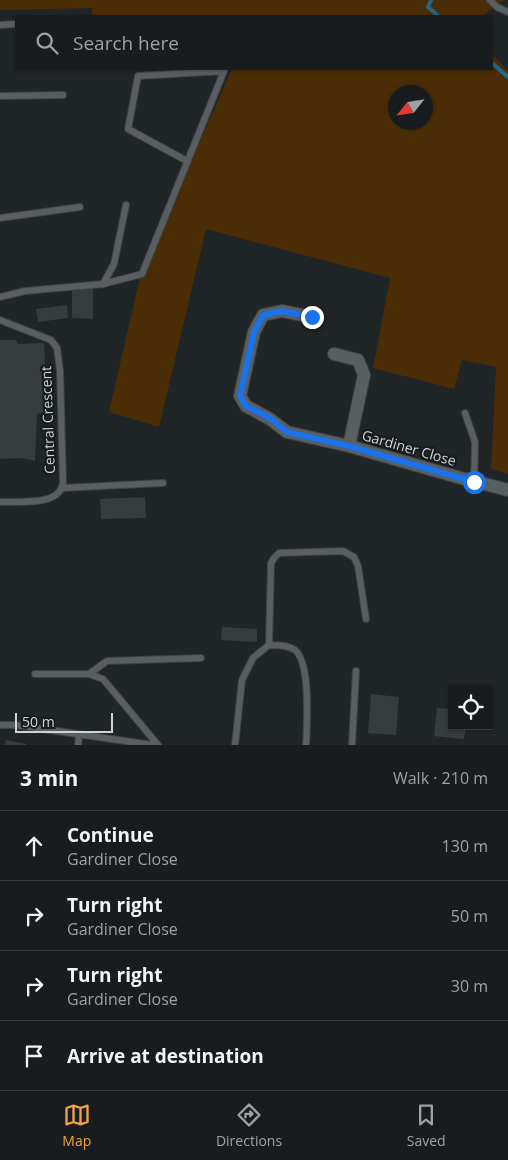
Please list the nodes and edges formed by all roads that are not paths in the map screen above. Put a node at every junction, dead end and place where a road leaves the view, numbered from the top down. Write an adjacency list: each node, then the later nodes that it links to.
1 (490, 0): 2 (lane)
2 (508, 12)
3 (15, 24): 4 (lane)
4 (0, 25)
5 (63, 95): 6 (lane)
6 (0, 96)
7 (187, 161): 7 (lane); 11 (lane)
8 (126, 205): 11 (lane)
9 (80, 207): 10 (lane)
10 (0, 218)
11 (103, 284): 12 (lane)
12 (0, 297)
13 (312, 317): 17 (street, Gardiner Close)
14 (0, 320): 20 (lane, Central Crescent)
15 (334, 354): 17 (street, Gardiner Close)
16 (465, 414): 18 (lane)
17 (349, 446): 18 (street, Gardiner Close)
18 (474, 482): 21 (street, Gardiner Close)
19 (163, 483): 20 (lane)
20 (62, 488): 22 (lane, Central Crescent)
21 (508, 490)
22 (0, 502)
23 (366, 618): 24 (lane)
24 (269, 645): 35 (lane); 36 (lane)
25 (201, 658): 28 (lane)
26 (356, 671): 37 (lane)
27 (35, 674): 28 (lane)
28 (89, 674): 34 (lane)
29 (0, 725): 30 (lane)
30 (79, 734): 31 (lane); 32 (lane)
31 (112, 742): 33 (lane)
32 (78, 745)
33 (152, 745)
34 (158, 745)
35 (235, 745)
36 (306, 745)
37 (352, 745)

